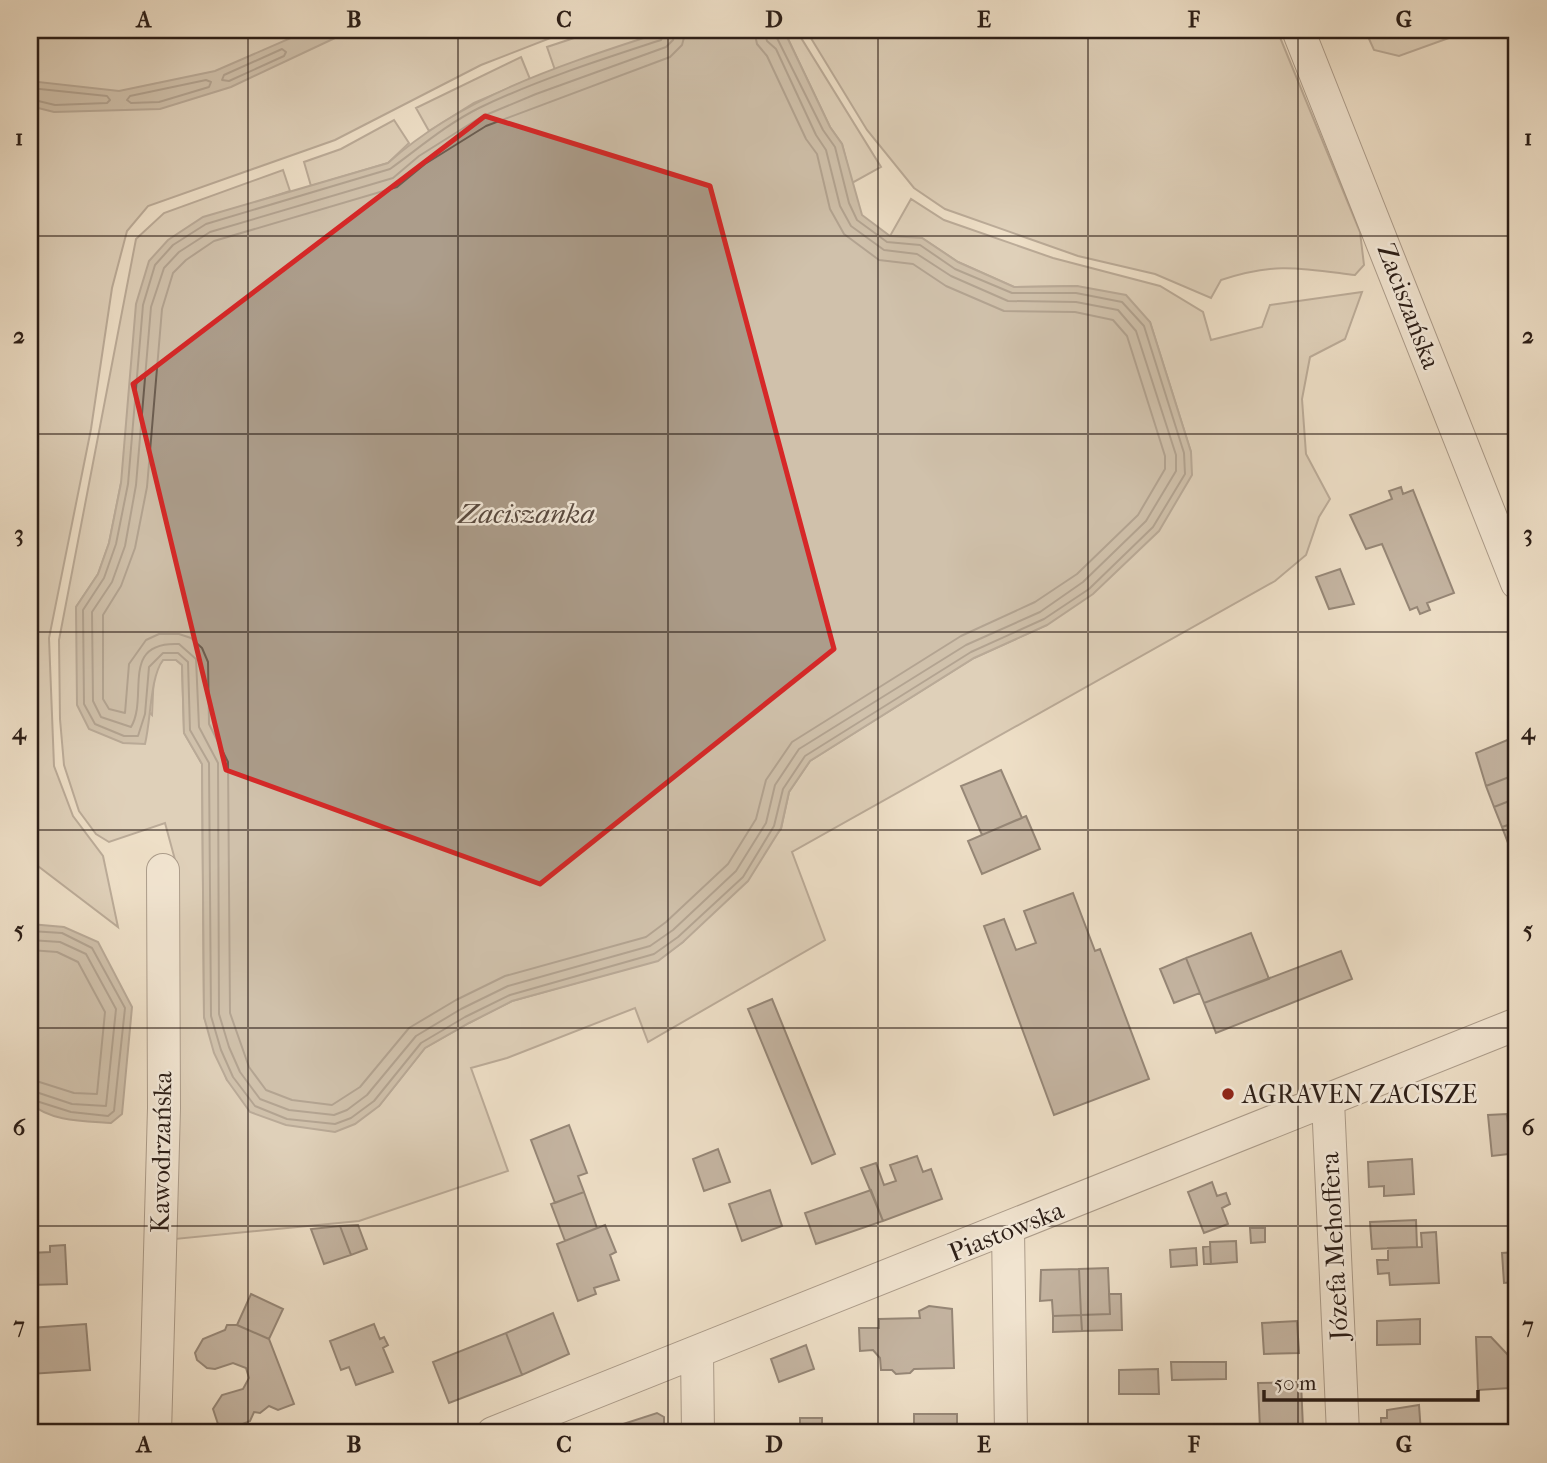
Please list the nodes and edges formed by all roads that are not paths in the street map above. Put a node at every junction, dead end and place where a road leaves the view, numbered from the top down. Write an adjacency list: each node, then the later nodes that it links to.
1 (1298, 30): 2 (street, Zaciszańska)
2 (1517, 583)
3 (163, 870): 8 (street, Kawodrzańska)
4 (1517, 1024): 5 (street, Piastowska)
5 (1328, 1101): 6 (street, Piastowska); 12 (street, Józefa Mehoffera)
6 (1008, 1230): 7 (street, Piastowska); 11 (street)
7 (697, 1353): 9 (street, Piastowska); 10 (street)
8 (155, 1433)
9 (494, 1433)
10 (698, 1433)
11 (1011, 1433)
12 (1343, 1433)

